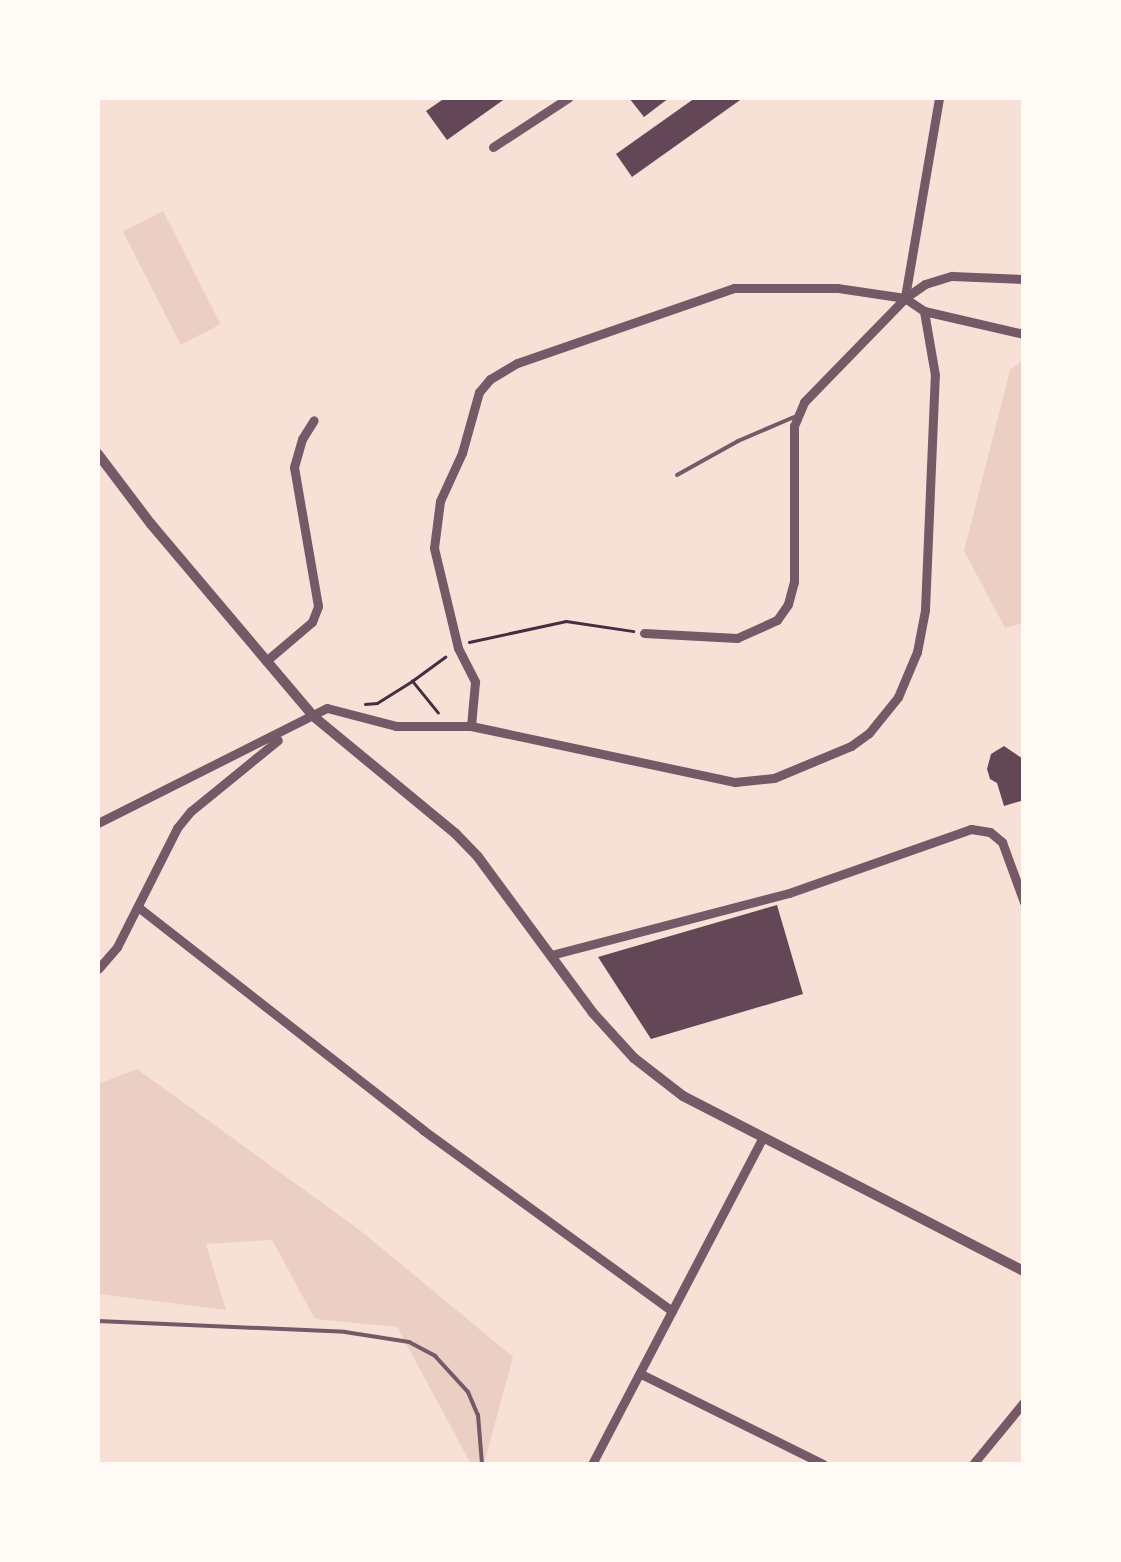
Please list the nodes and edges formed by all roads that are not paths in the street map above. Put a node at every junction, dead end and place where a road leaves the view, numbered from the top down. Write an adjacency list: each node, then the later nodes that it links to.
1 (568, 98): 3 (street)
2 (939, 98): 5 (street)
3 (493, 146)
4 (1024, 279): 5 (street)
5 (905, 298): 6 (street); 8 (street); 15 (street)
6 (924, 312): 7 (street); 15 (street)
7 (1024, 334)
8 (798, 416): 11 (lane); 12 (street)
9 (314, 420): 13 (street)
10 (98, 454): 13 (street)
11 (677, 475)
12 (644, 633)
13 (266, 661): 14 (street)
14 (313, 716): 15 (street); 16 (street); 20 (street)
15 (471, 726)
16 (289, 731): 17 (street); 19 (street)
17 (98, 823)
18 (1024, 902): 20 (street)
19 (138, 907): 21 (street); 24 (street)
20 (551, 955): 22 (street)
21 (98, 969)
22 (763, 1137): 23 (street); 24 (street)
23 (1024, 1270)
24 (672, 1311): 26 (street)
25 (98, 1321): 28 (lane)
26 (641, 1374): 29 (street); 30 (street)
27 (1024, 1402): 31 (street)
28 (482, 1464)
29 (592, 1464)
30 (823, 1464)
31 (972, 1464)

